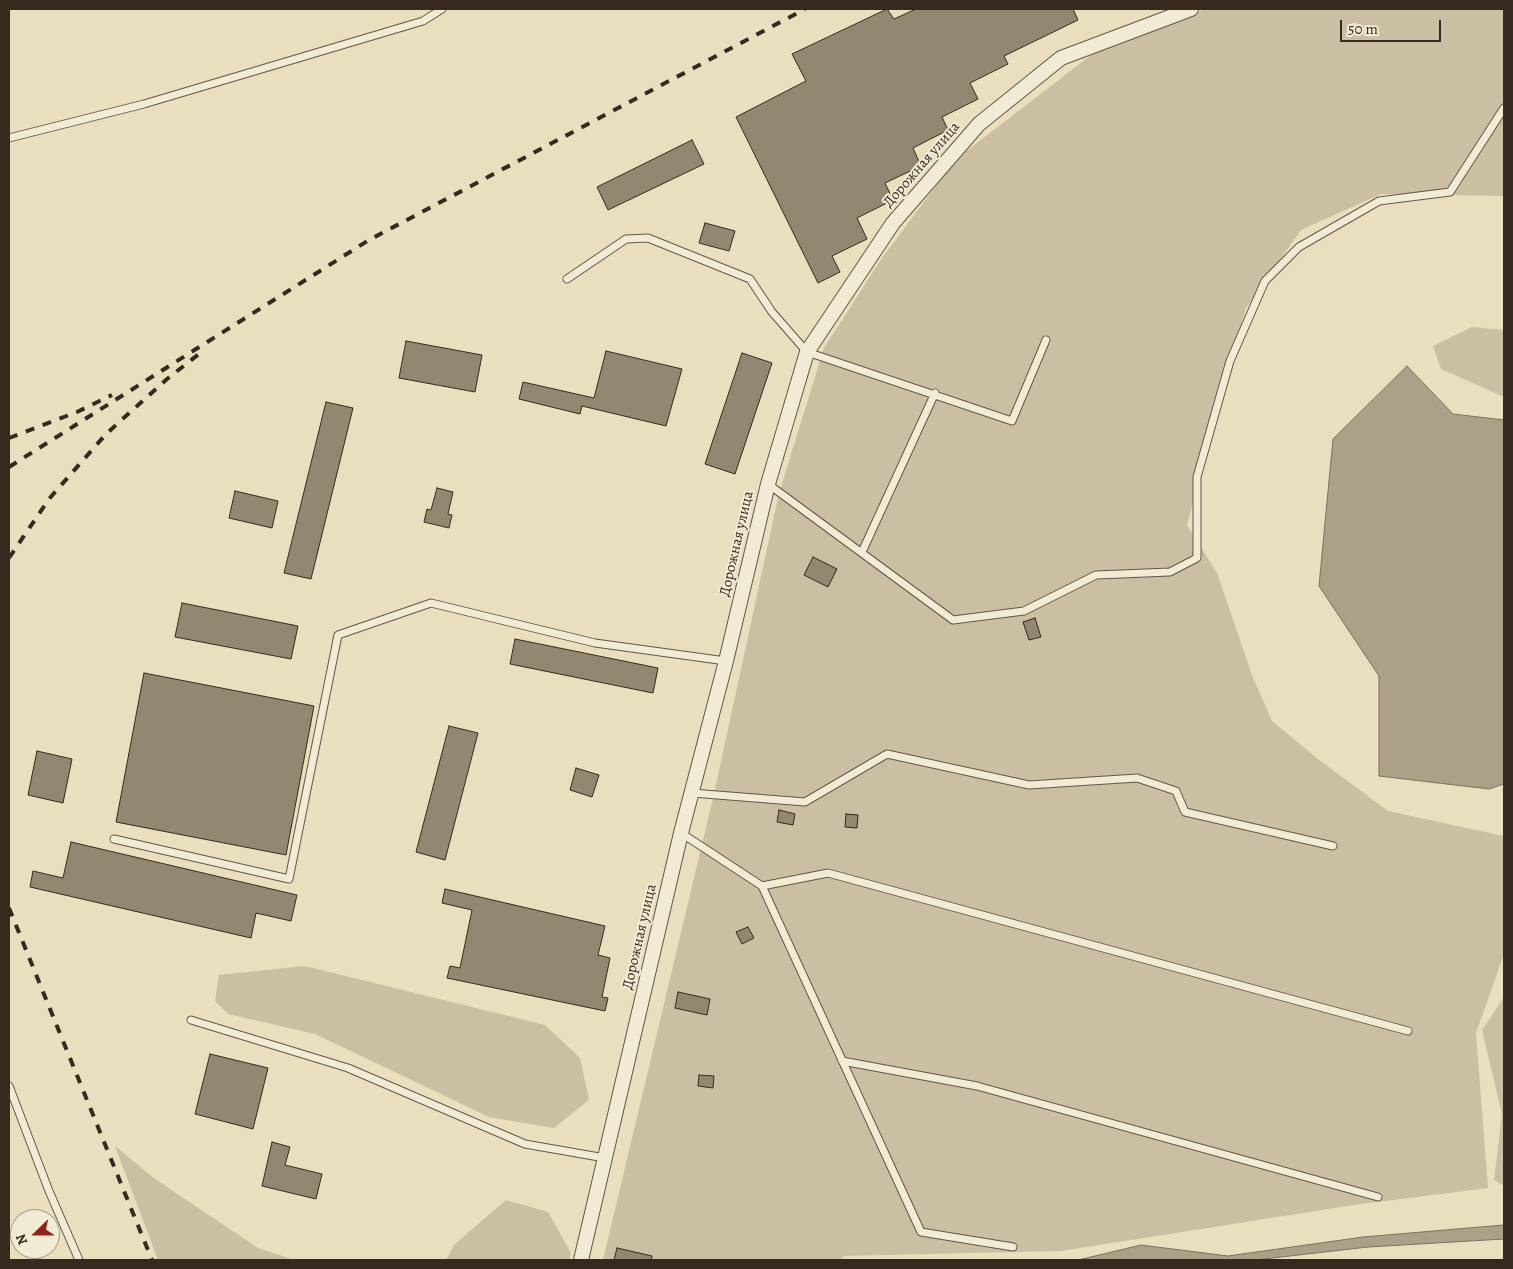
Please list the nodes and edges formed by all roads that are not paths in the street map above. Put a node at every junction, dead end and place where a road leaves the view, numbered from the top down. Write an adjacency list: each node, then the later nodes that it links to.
1 (442, 9): 4 (lane)
2 (1191, 9): 7 (street, Дорожная улица)
3 (1504, 108): 10 (lane)
4 (9, 138)
5 (567, 279): 7 (lane)
6 (1046, 340): 8 (lane)
7 (807, 352): 8 (lane); 9 (street, Дорожная улица)
8 (935, 393): 10 (lane)
9 (768, 484): 10 (lane); 11 (street, Дорожная улица)
10 (862, 552)
11 (726, 662): 12 (street, Дорожная улица); 14 (lane)
12 (692, 793): 13 (street, Дорожная улица); 15 (lane)
13 (681, 833): 16 (lane); 21 (street, Дорожная улица)
14 (114, 839)
15 (1333, 846)
16 (762, 886): 18 (lane); 19 (lane)
17 (191, 1020): 21 (lane)
18 (1408, 1031)
19 (842, 1061): 22 (lane); 23 (lane)
20 (9, 1086): 24 (lane)
21 (606, 1158): 25 (street, Дорожная улица)
22 (1378, 1197)
23 (1013, 1247)
24 (79, 1260)
25 (581, 1260)

